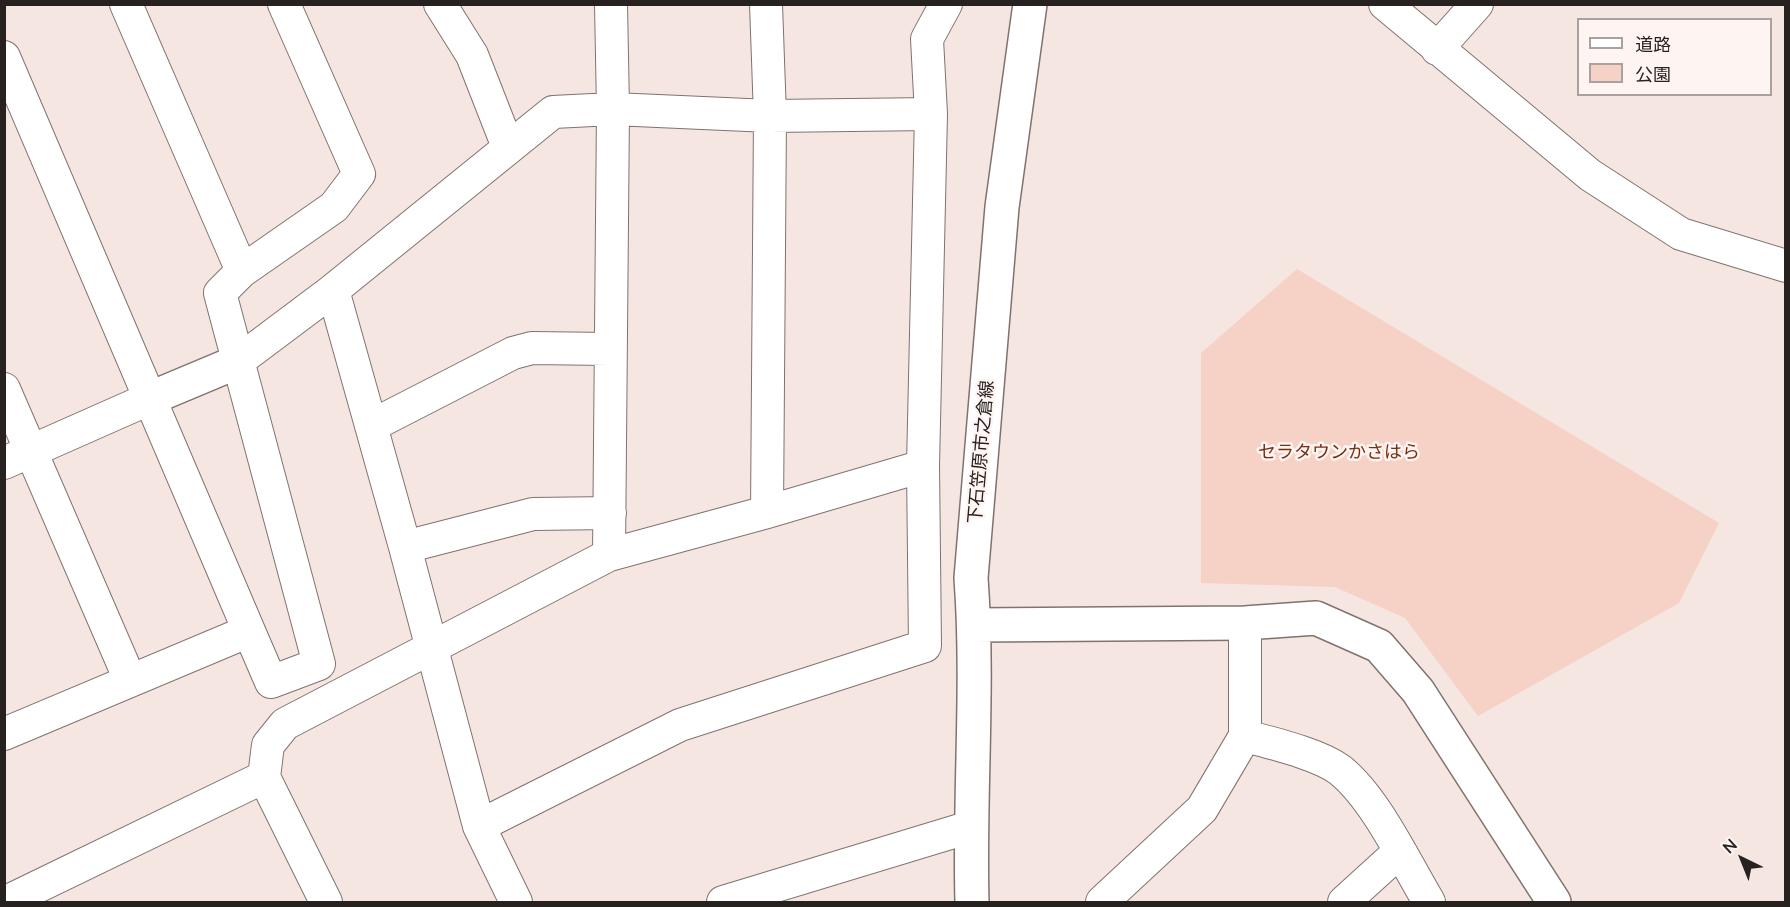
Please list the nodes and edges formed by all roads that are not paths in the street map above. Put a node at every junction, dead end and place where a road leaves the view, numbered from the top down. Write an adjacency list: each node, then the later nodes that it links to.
1 (126, 4): 19 (street)
2 (284, 4): 19 (street)
3 (440, 4): 17 (street)
4 (611, 4): 14 (street)
5 (766, 4): 16 (street)
6 (927, 4): 11 (street)
7 (946, 4): 11 (street)
8 (1030, 4): 33 (main road, 下石笠原市之倉線)
9 (1385, 4): 12 (street)
10 (1477, 4): 12 (street)
11 (927, 39): 15 (street)
12 (1437, 49): 18 (street)
13 (4, 57): 24 (street)
14 (613, 109): 16 (street); 17 (street); 21 (street)
15 (931, 114): 16 (street); 27 (street)
16 (770, 116): 28 (street)
17 (508, 147): 20 (street)
18 (1785, 266)
19 (242, 271): 22 (street)
20 (333, 290): 22 (street); 25 (street)
21 (609, 349): 25 (street); 29 (street)
22 (237, 362): 24 (main road); 34 (street)
23 (4, 389): 26 (street)
24 (151, 398): 26 (street); 34 (street)
25 (371, 426): 30 (street)
26 (18, 457): 36 (street)
27 (923, 466): 28 (street); 40 (street)
28 (768, 512): 31 (street)
29 (610, 513): 30 (street); 31 (street)
30 (405, 547): 35 (street)
31 (609, 555): 35 (street)
32 (1245, 623): 33 (main road); 38 (street); 51 (main road)
33 (974, 626): 41 (main road, 下石笠原市之倉線)
34 (249, 631): 36 (street)
35 (432, 648): 39 (street); 40 (street)
36 (130, 680): 37 (street)
37 (4, 734)
38 (1245, 736): 42 (street); 48 (street)
39 (264, 777): 43 (street); 44 (street)
40 (479, 826): 45 (street)
41 (970, 827): 46 (street); 47 (main road, 下石笠原市之倉線)
42 (1399, 852): 49 (street); 50 (street)
43 (6, 903)
44 (326, 903)
45 (516, 903)
46 (723, 903)
47 (972, 903)
48 (1102, 903)
49 (1344, 903)
50 (1429, 903)
51 (1554, 903)

